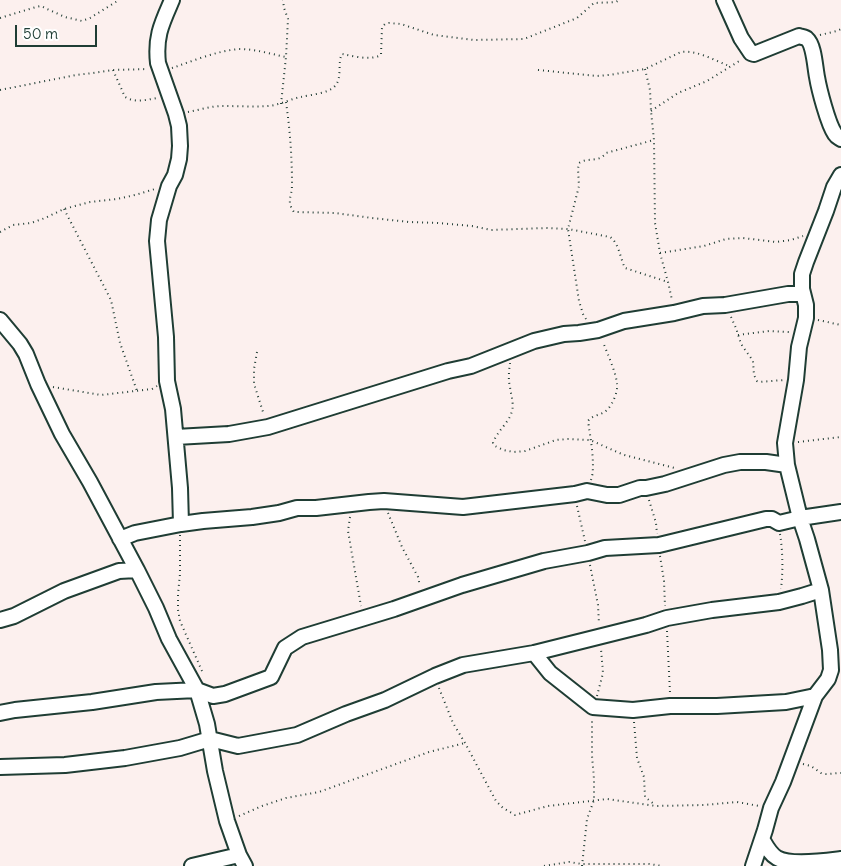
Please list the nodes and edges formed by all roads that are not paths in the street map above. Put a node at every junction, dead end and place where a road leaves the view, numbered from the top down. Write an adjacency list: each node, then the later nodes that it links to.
1 (172, 0): 7 (street)
2 (724, 0): 3 (street)
3 (841, 139)
4 (841, 175): 5 (street)
5 (803, 294): 7 (street); 8 (street)
6 (0, 320): 12 (street)
7 (176, 437): 11 (street)
8 (787, 465): 10 (street); 11 (street)
9 (841, 512): 10 (street)
10 (800, 518): 14 (street); 18 (street)
11 (181, 524): 12 (street)
12 (120, 539): 13 (street)
13 (137, 570): 15 (street); 18 (street)
14 (821, 590): 16 (street); 17 (street)
15 (0, 620)
16 (835, 650): 19 (street)
17 (534, 653): 19 (street); 21 (street)
18 (197, 690): 20 (street); 21 (street)
19 (815, 696): 23 (street)
20 (0, 713)
21 (210, 739): 22 (street); 25 (street)
22 (0, 767)
23 (762, 839): 24 (street); 27 (street)
24 (841, 859)
25 (242, 860): 26 (street)
26 (192, 866)
27 (753, 866)

